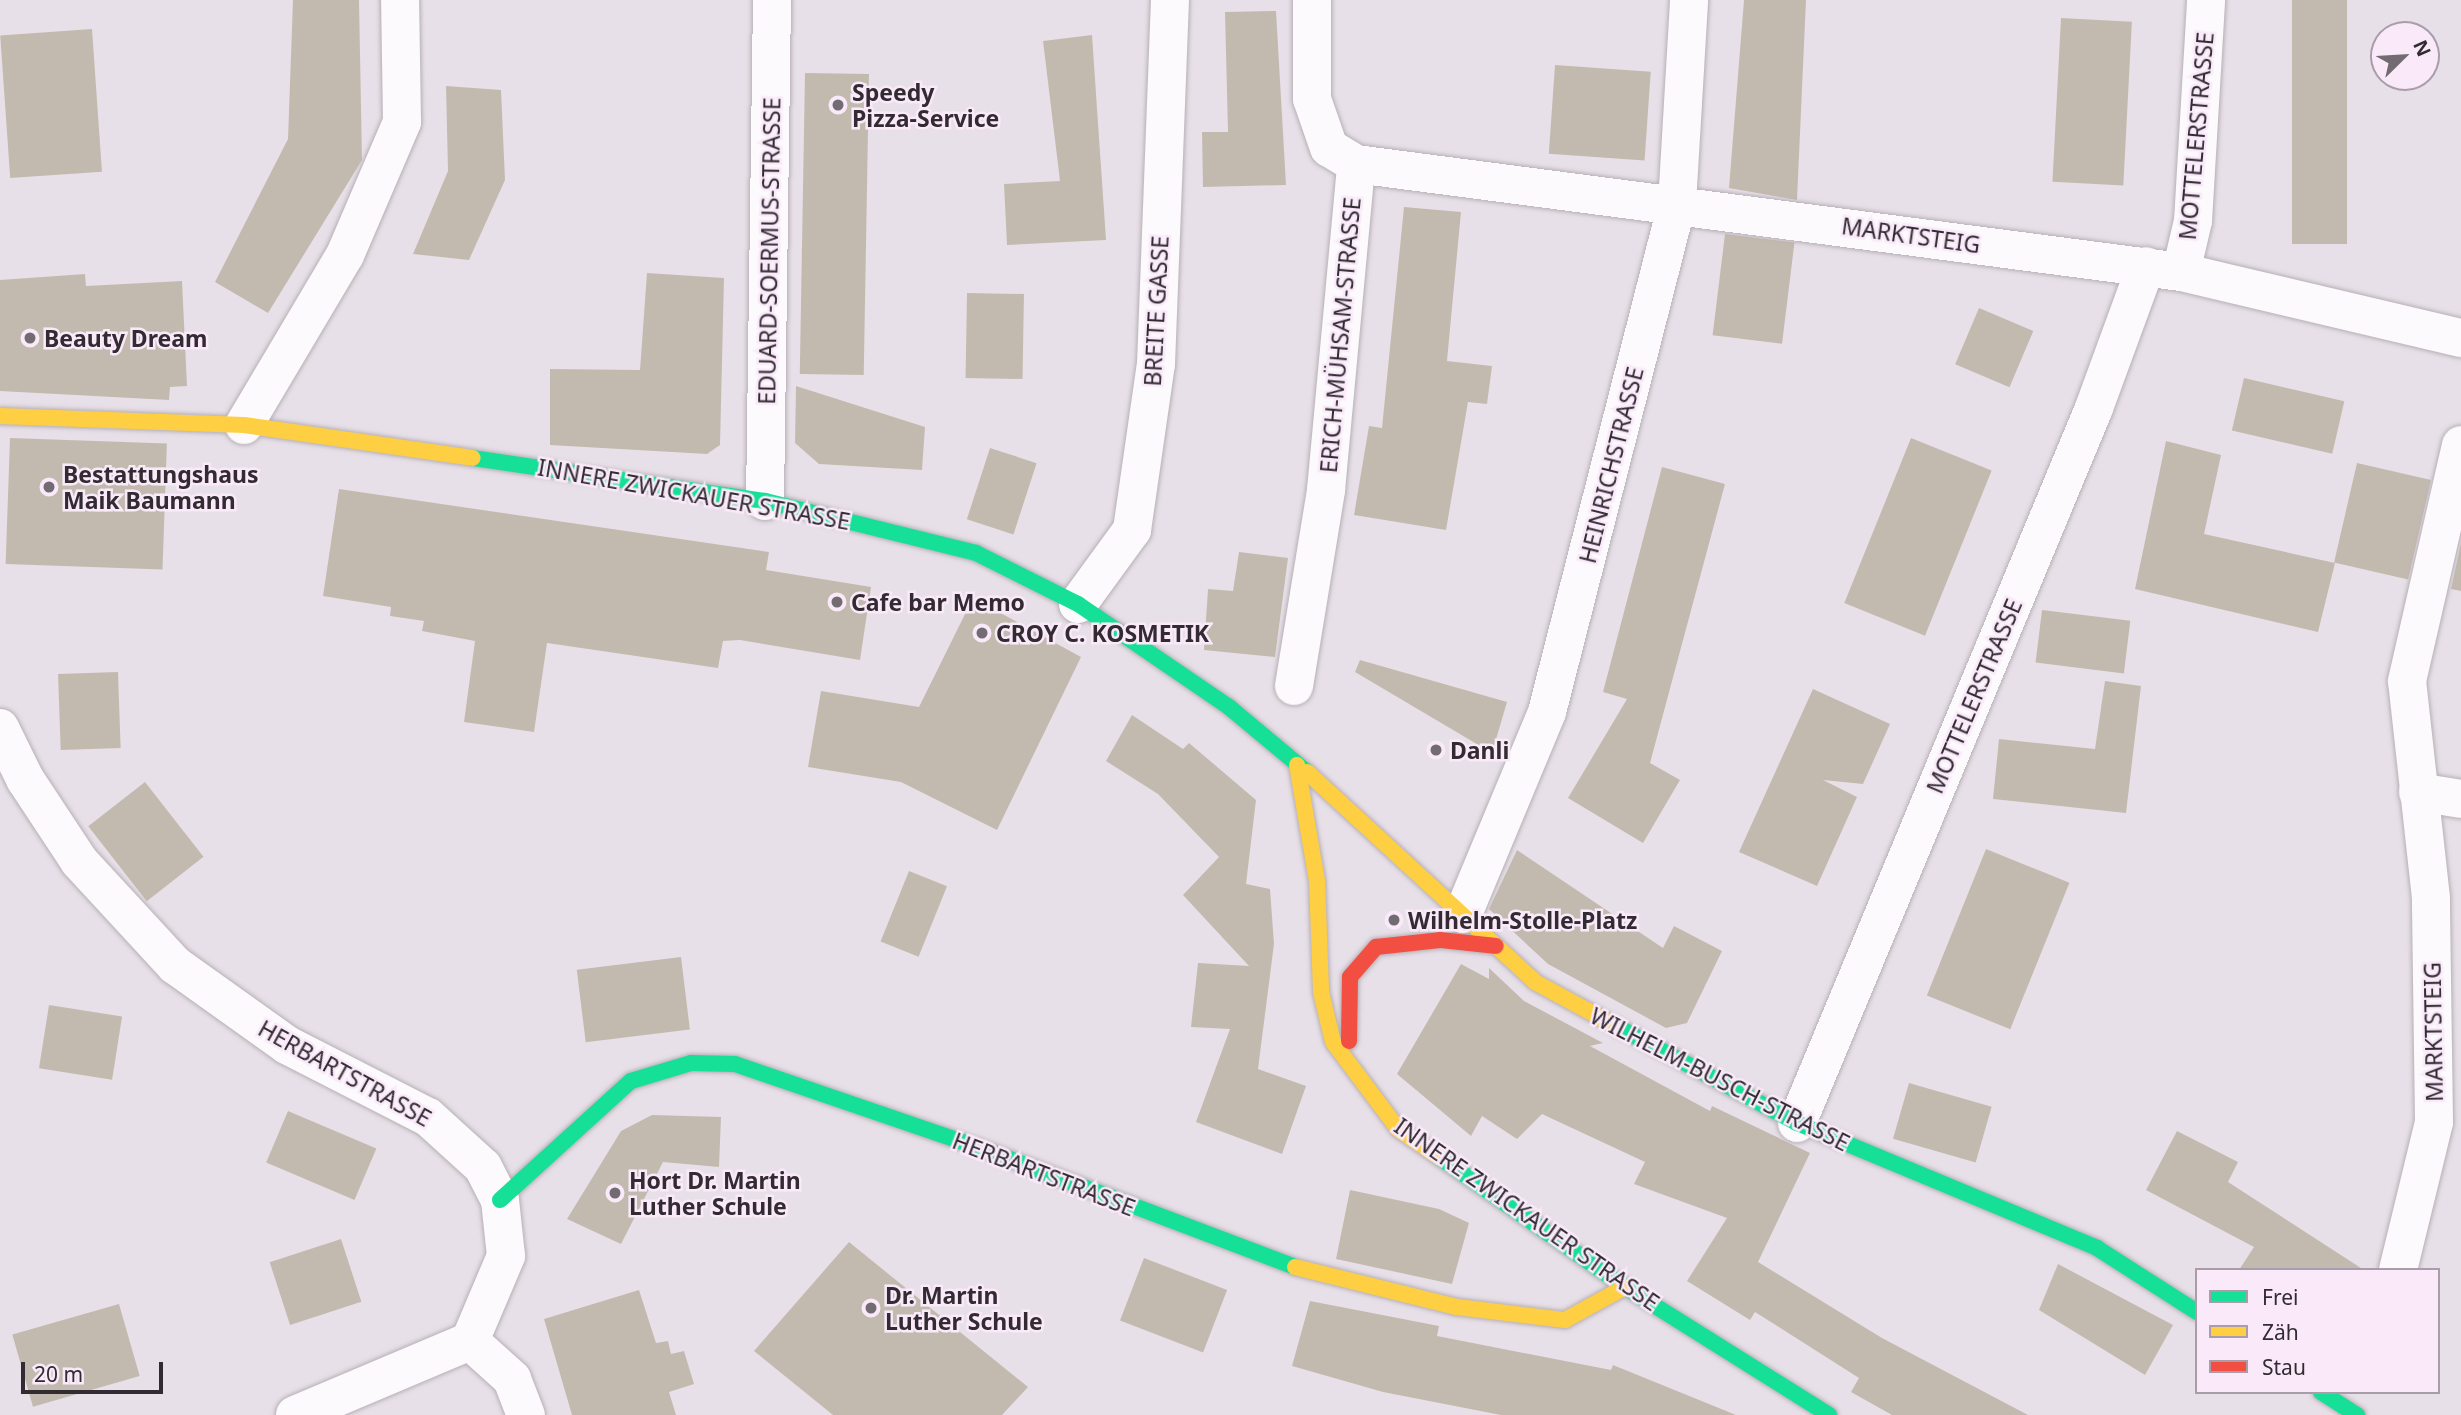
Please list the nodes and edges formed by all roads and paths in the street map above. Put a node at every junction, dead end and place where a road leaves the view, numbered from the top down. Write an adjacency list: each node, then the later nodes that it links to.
1 (400, 0): 12 (street)
2 (772, 0): 14 (street, EDUARD-SOERMUS-STRASSE)
3 (1170, 0): 15 (street, BREITE GASSE)
4 (1312, 0): 7 (street, ERICH-MÜHSAM-STRASSE)
5 (1689, 0): 8 (street, HEINRICHSTRASSE)
6 (2207, 0): 9 (street, MOTTELERSTRASSE)
7 (1356, 164): 8 (street, MARKTSTEIG); 16 (street, ERICH-MÜHSAM-STRASSE)
8 (1677, 204): 9 (street, MARKTSTEIG); 21 (street, HEINRICHSTRASSE)
9 (2164, 269): 10 (street, MARKTSTEIG); 24 (street, MOTTELERSTRASSE)
10 (2461, 338)
11 (0, 415): 12 (main road, INNERE ZWICKAUER STRASSE)
12 (244, 425): 14 (main road, INNERE ZWICKAUER STRASSE)
13 (2461, 445): 19 (street, MARKTSTEIG)
14 (765, 501): 15 (main road, INNERE ZWICKAUER STRASSE)
15 (1078, 604): 18 (main road, INNERE ZWICKAUER STRASSE)
16 (1294, 686)
17 (0, 728): 25 (street, HERBARTSTRASSE)
18 (1297, 765): 21 (main road, WILHELM-BUSCH-STRASSE); 23 (main road, INNERE ZWICKAUER STRASSE)
19 (2418, 792): 20 (street); 26 (street, MARKTSTEIG)
20 (2461, 799)
21 (1463, 914): 22 (main road, WILHELM-BUSCH-STRASSE)
22 (1496, 946): 23 (main road); 24 (main road, WILHELM-BUSCH-STRASSE)
23 (1353, 1072): 27 (main road, INNERE ZWICKAUER STRASSE)
24 (1797, 1123): 28 (main road, WILHELM-BUSCH-STRASSE)
25 (500, 1200): 27 (main road, HERBARTSTRASSE); 29 (street, HERBARTSTRASSE)
26 (2398, 1268)
27 (1625, 1287): 32 (main road, INNERE ZWICKAUER STRASSE)
28 (2195, 1311)
29 (470, 1340): 30 (street); 31 (street)
30 (295, 1415)
31 (526, 1415)
32 (1829, 1415)

